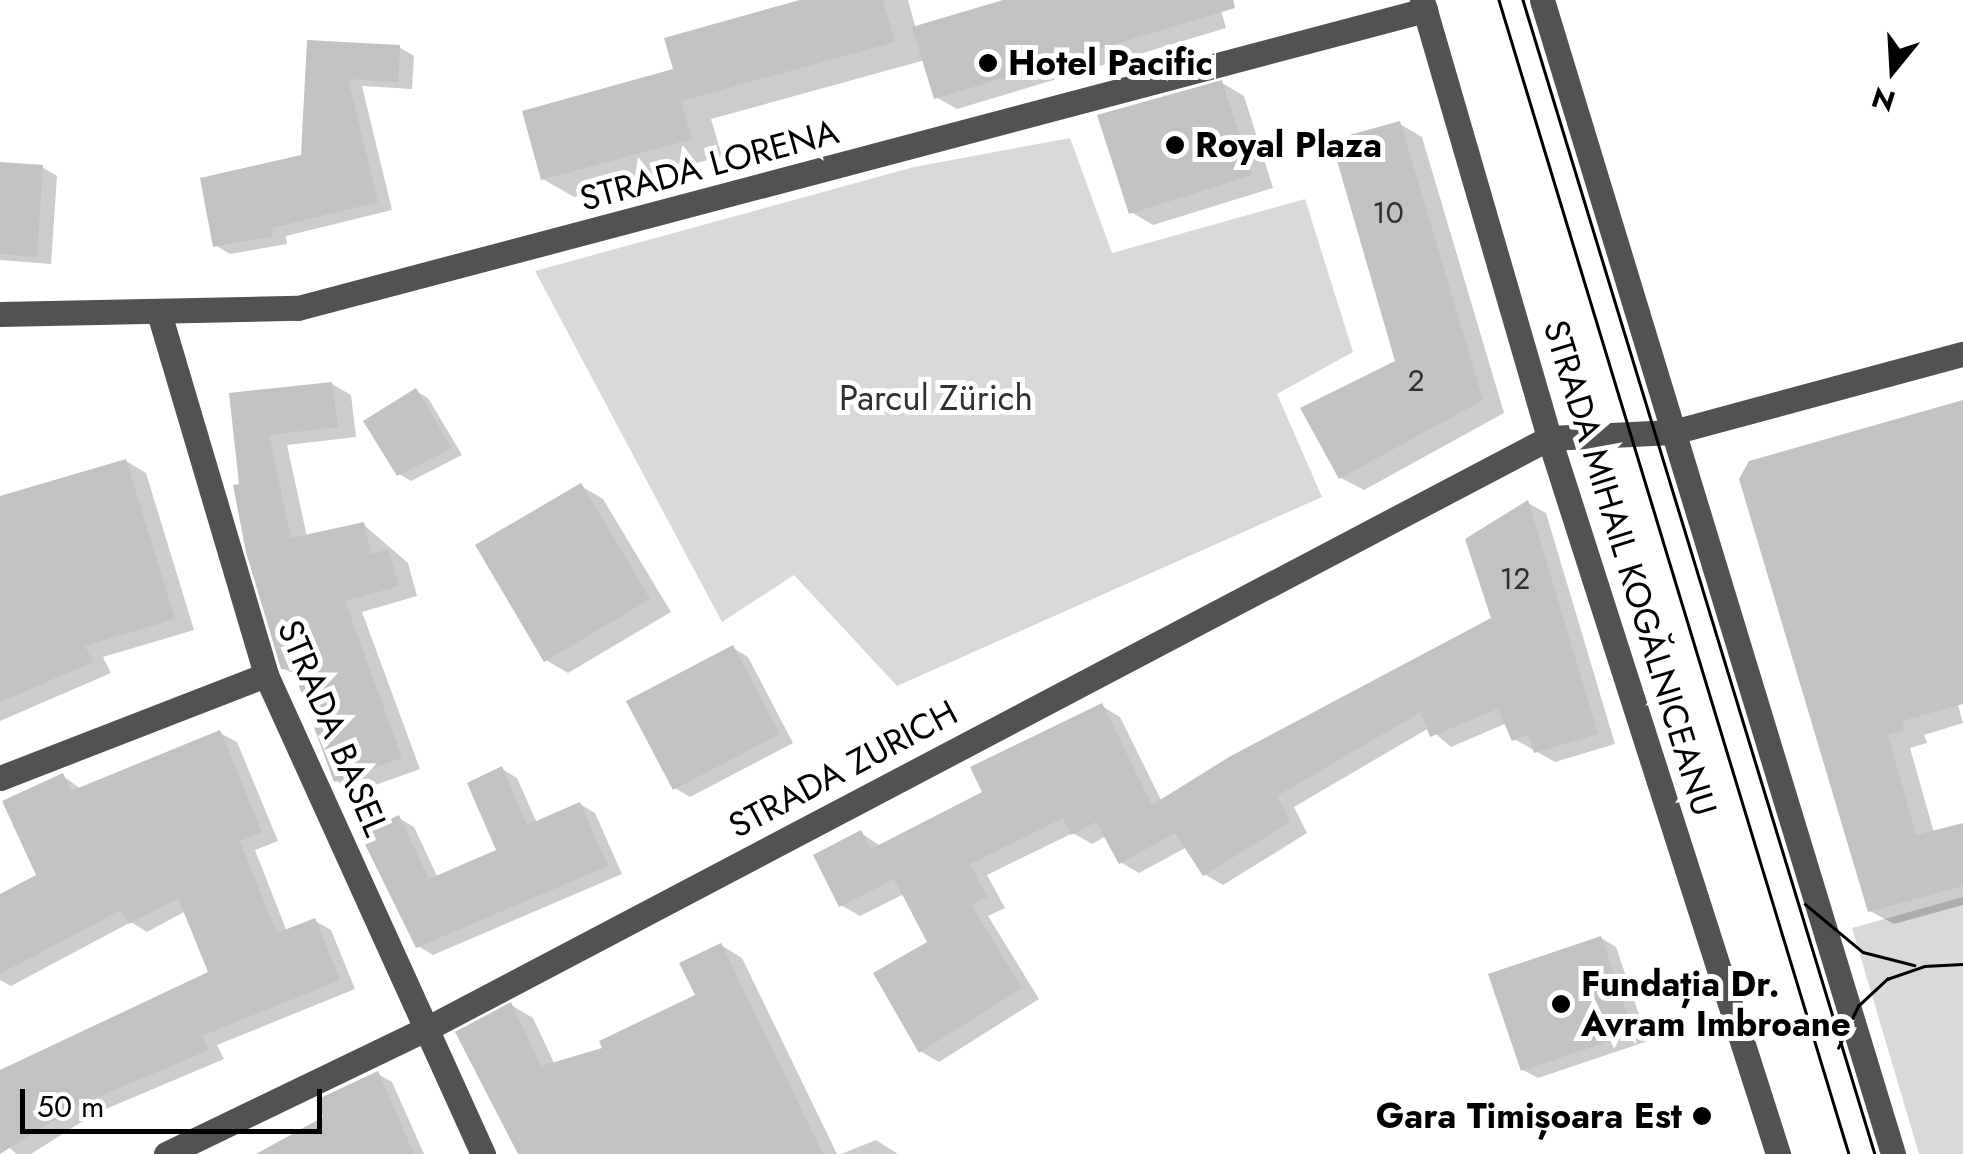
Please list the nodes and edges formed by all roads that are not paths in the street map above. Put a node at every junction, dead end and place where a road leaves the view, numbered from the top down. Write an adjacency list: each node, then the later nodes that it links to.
1 (1542, 0): 6 (street)
2 (1423, 5): 3 (street, STRADA LORENA); 7 (street, STRADA MIHAIL KOGĂLNICEANU)
3 (159, 312): 4 (street, STRADA LORENA); 8 (street, STRADA BASEL)
4 (0, 314)
5 (1963, 354): 6 (street)
6 (1673, 432): 7 (street); 14 (street)
7 (1549, 438): 10 (street, STRADA ZURICH); 13 (street, STRADA MIHAIL KOGĂLNICEANU)
8 (266, 675): 9 (street); 10 (street, STRADA BASEL)
9 (0, 778)
10 (426, 1030): 11 (street, STRADA ZURICH); 12 (street, STRADA BASEL)
11 (166, 1154)
12 (484, 1154)
13 (1778, 1154)
14 (1893, 1154)

